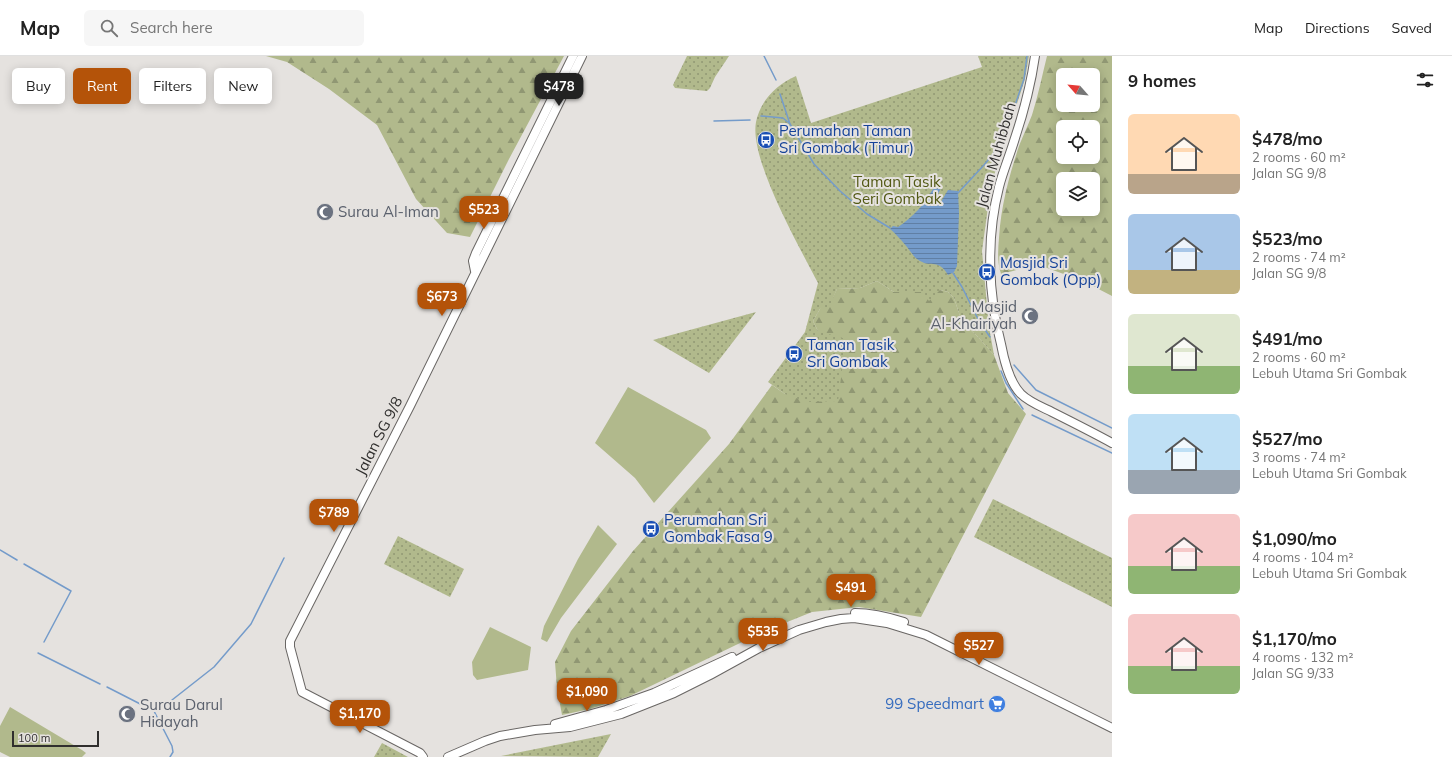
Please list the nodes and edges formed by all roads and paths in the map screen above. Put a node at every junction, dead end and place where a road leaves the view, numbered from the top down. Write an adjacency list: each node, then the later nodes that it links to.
1 (574, 56): 5 (street)
2 (582, 56): 4 (street, Jalan SG 9/8)
3 (1035, 56): 7 (street, Jalan Muhibbah)
4 (482, 257): 5 (street); 6 (street, Jalan SG 9/8)
5 (474, 261): 6 (street)
6 (475, 272): 11 (street, Jalan SG 9/8)
7 (1112, 443)
8 (1112, 723): 10 (street)
9 (1112, 728): 10 (street)
10 (534, 730): 12 (street)
11 (423, 757)
12 (448, 757)

